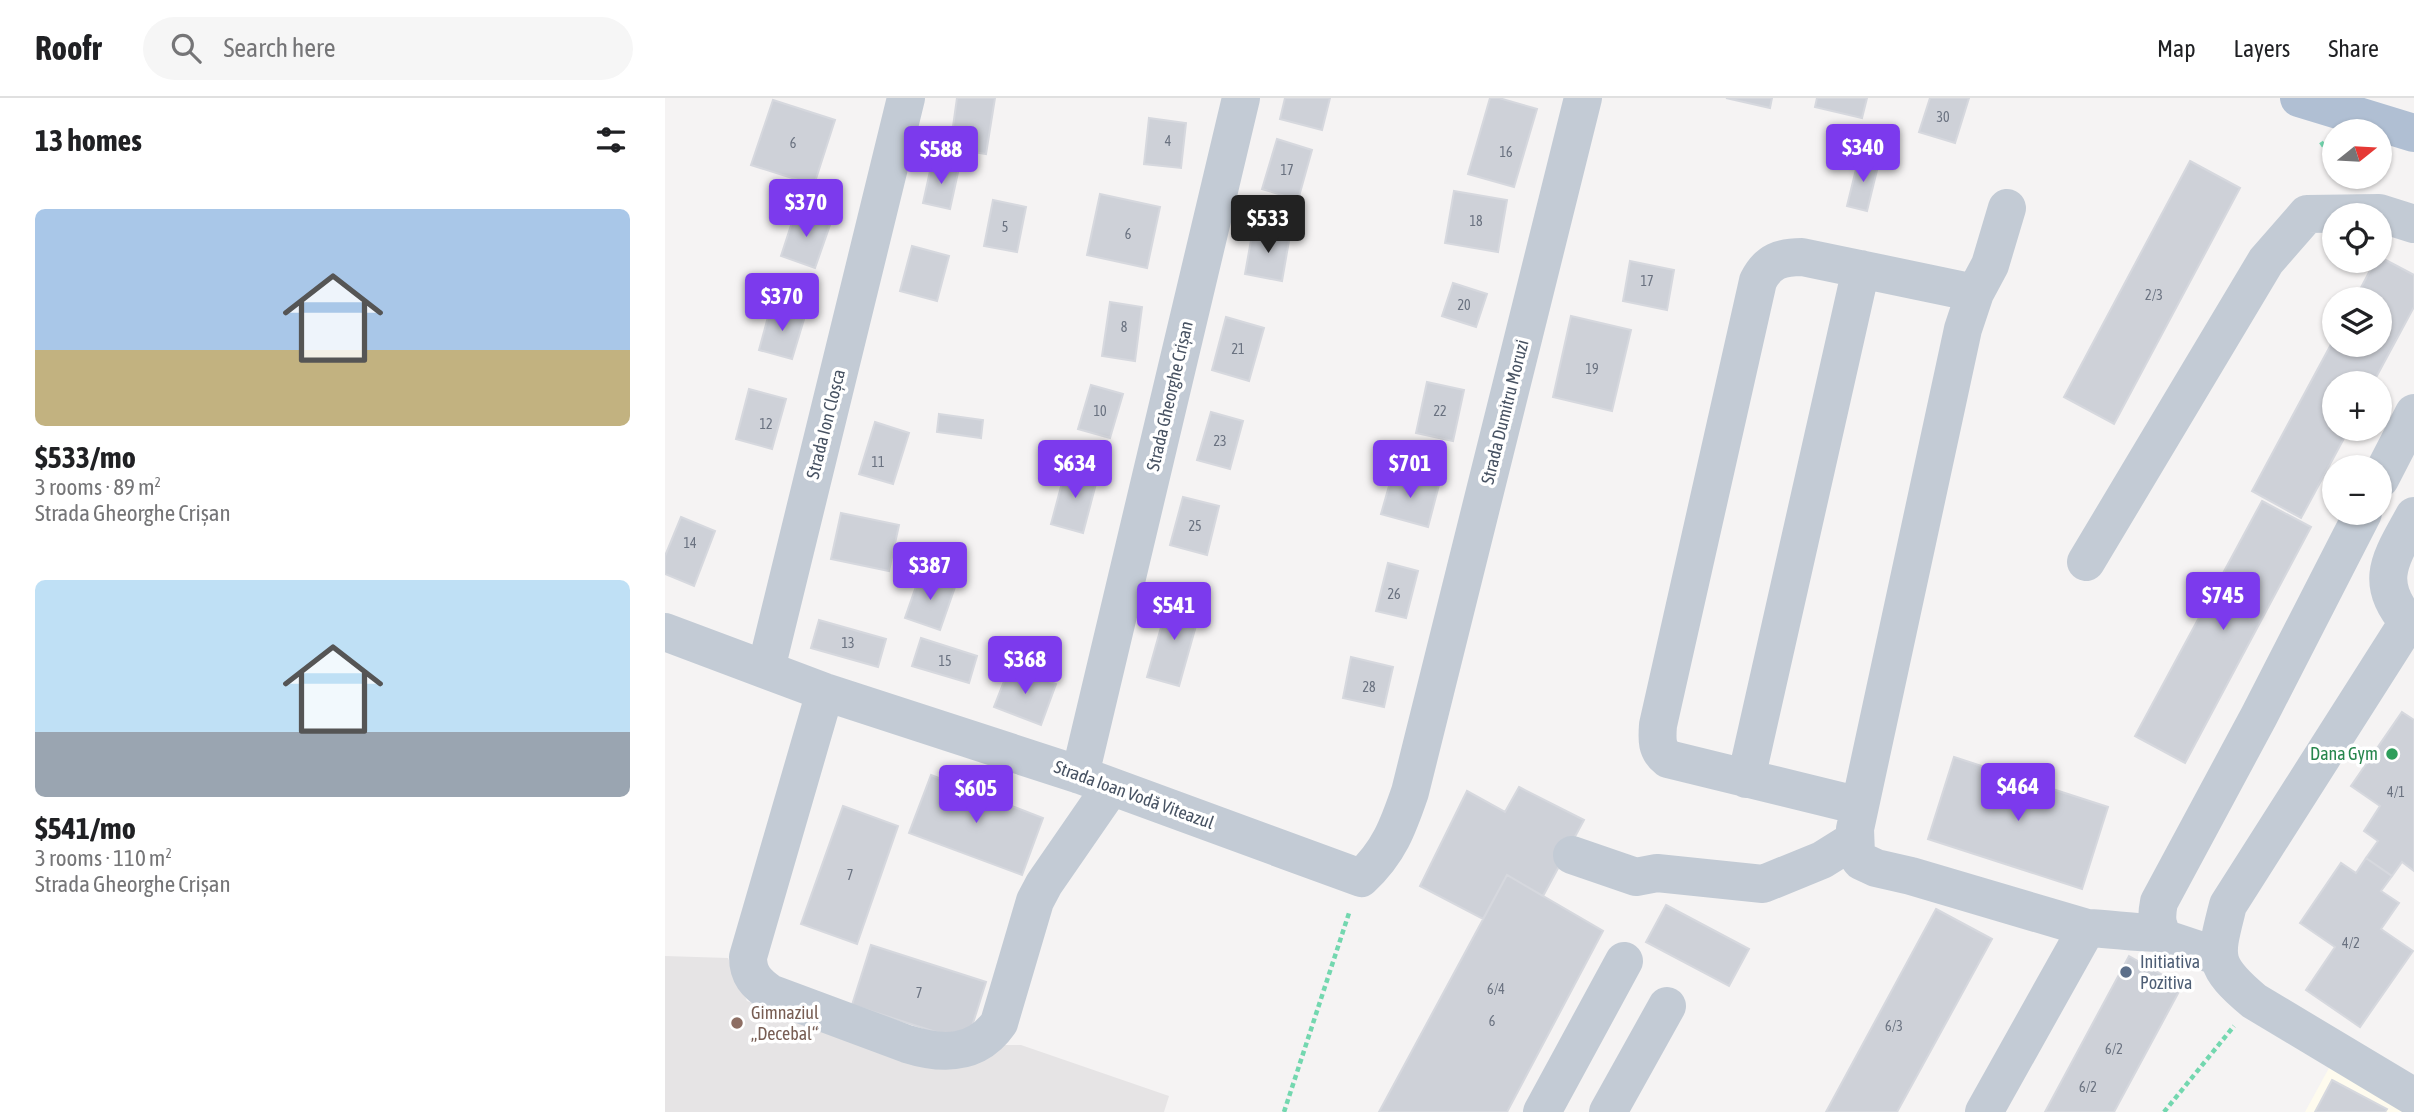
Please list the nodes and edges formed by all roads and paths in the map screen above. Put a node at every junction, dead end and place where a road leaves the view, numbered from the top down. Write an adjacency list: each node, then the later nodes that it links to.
1 (906, 98): 17 (street, Strada Ion Cloșca)
2 (1241, 98): 20 (street, Strada Gheorghe Crișan)
3 (1583, 98): 23 (street, Strada Dumitru Moruzi)
4 (2299, 98): 5 (main road)
5 (2414, 133)
6 (2007, 208): 9 (street)
7 (2414, 225): 14 (street)
8 (1861, 269): 9 (street); 19 (street); 19 (street)
9 (1975, 293): 21 (street)
10 (2414, 413): 11 (street)
11 (2392, 456)
12 (2414, 516): 15 (street)
13 (2357, 525): 25 (street)
14 (2086, 562)
15 (2411, 624): 26 (street)
16 (665, 632): 17 (street, Strada Ioan Vodă Viteazul)
17 (766, 669): 18 (street, Strada Ioan Vodă Viteazul)
18 (825, 692): 20 (street, Strada Ioan Vodă Viteazul); 20 (street)
19 (1746, 779): 21 (street)
20 (1096, 781): 23 (street, Strada Ioan Vodă Viteazul)
21 (1857, 823): 22 (street); 24 (street)
22 (1572, 855)
23 (1361, 878): 31 (path)
24 (2087, 929): 25 (street); 34 (street)
25 (2160, 933): 26 (street)
26 (2217, 956): 28 (street)
27 (1624, 961): 32 (street)
28 (2254, 1000): 30 (street); 35 (path)
29 (1667, 1006): 33 (street)
30 (2414, 1097)
31 (1284, 1112)
32 (1542, 1112)
33 (1608, 1112)
34 (1985, 1112)
35 (2164, 1112)

